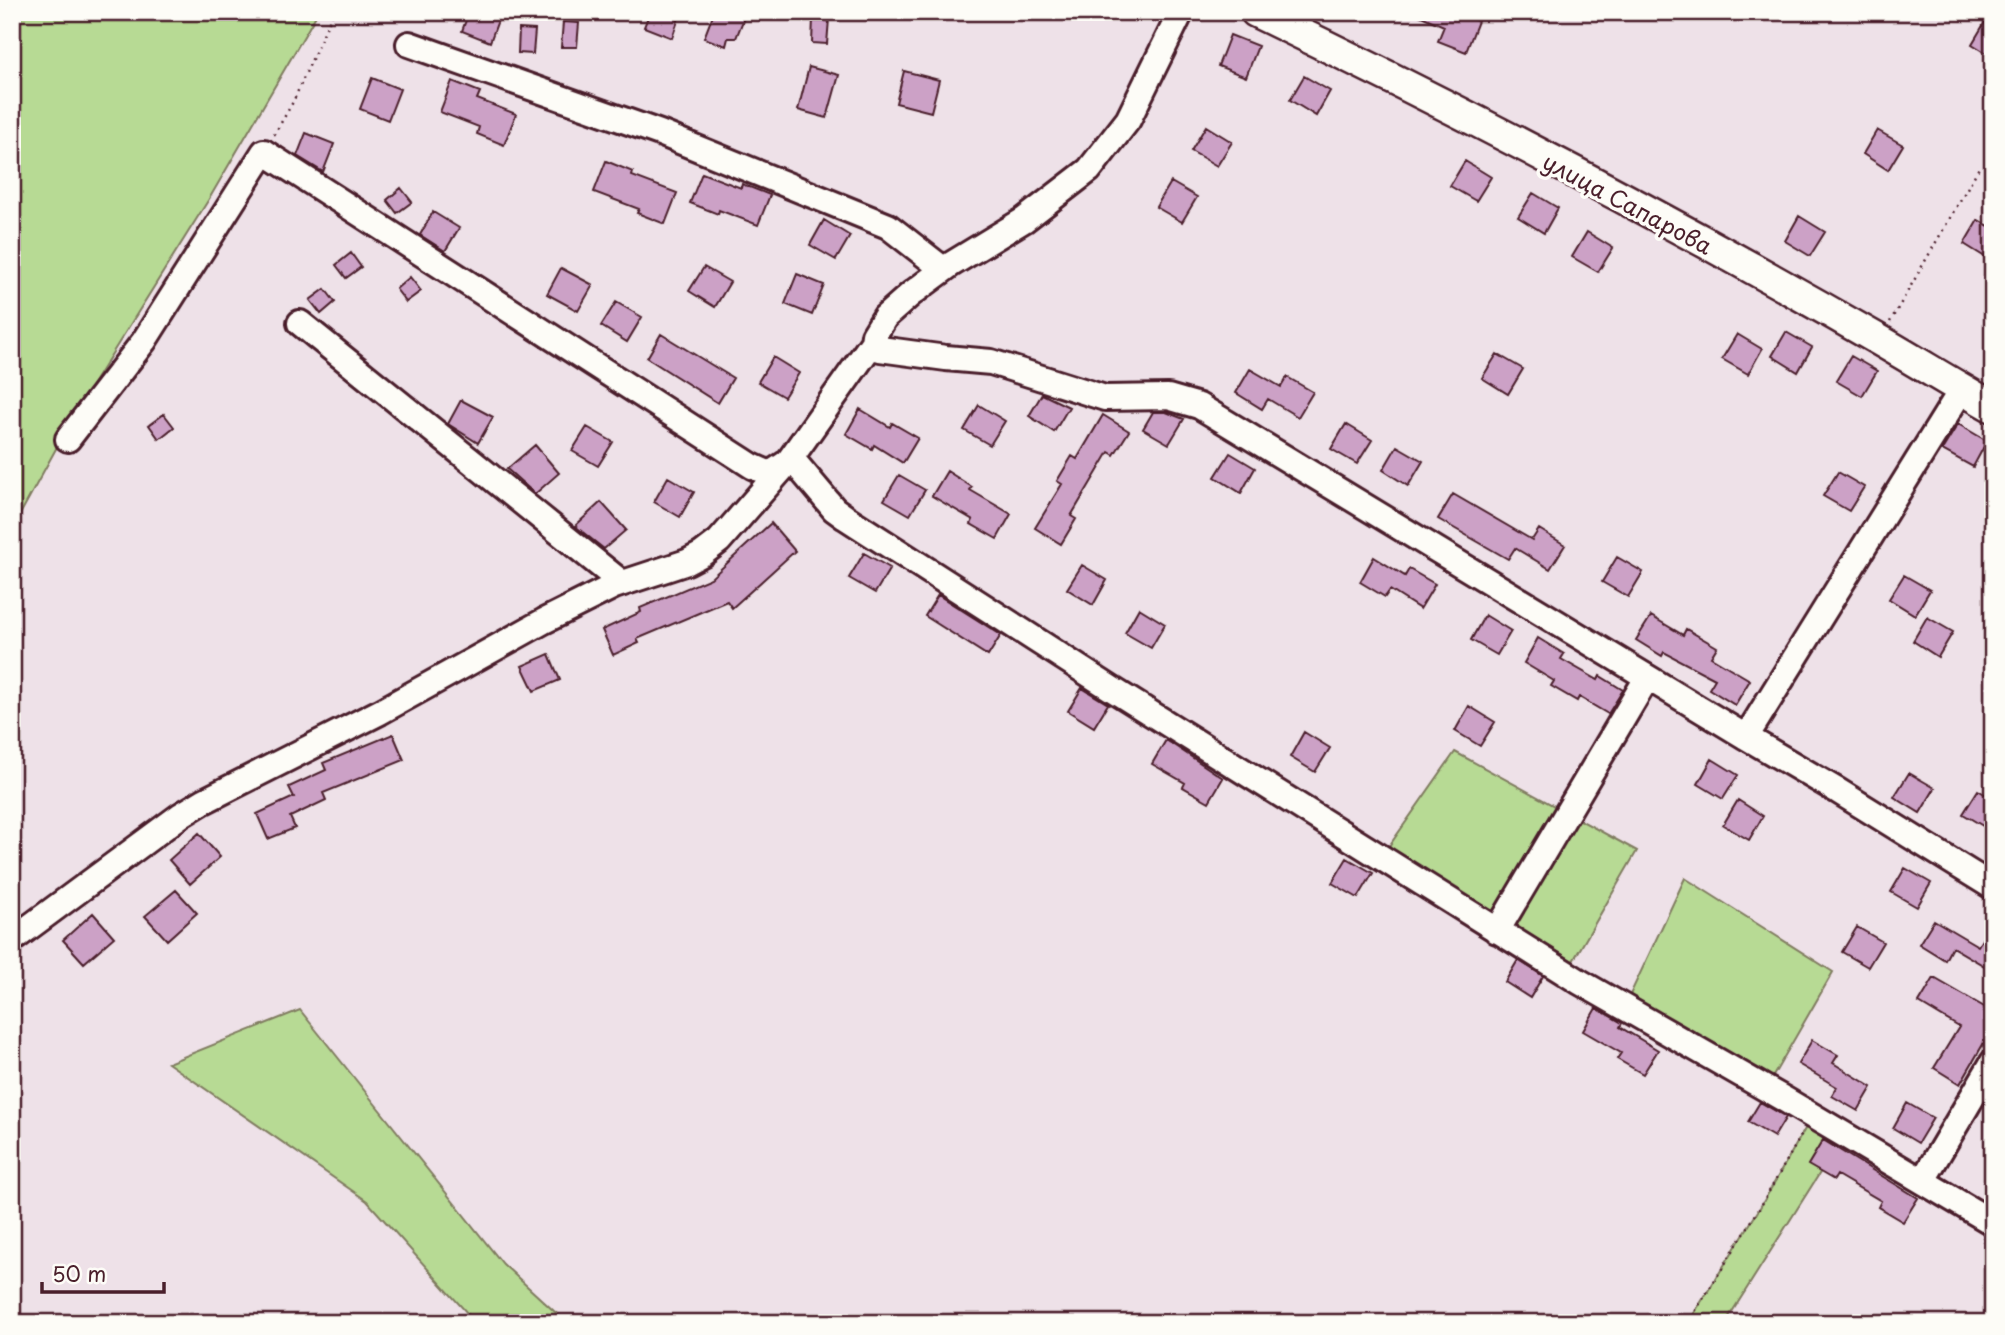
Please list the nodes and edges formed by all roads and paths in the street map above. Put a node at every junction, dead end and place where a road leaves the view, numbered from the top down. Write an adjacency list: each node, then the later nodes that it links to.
1 (333, 12): 5 (path)
2 (1181, 12): 7 (street)
3 (1256, 12): 9 (main road, улица Сапарова)
4 (409, 44): 7 (street)
5 (264, 152): 13 (street); 14 (street)
6 (1980, 166): 9 (path)
7 (943, 270): 10 (street)
8 (300, 323): 15 (street)
9 (1880, 340): 11 (main road, улица Сапарова)
10 (873, 342): 14 (street); 16 (street)
11 (1962, 390): 12 (main road, улица Сапарова); 17 (street)
12 (1993, 407)
13 (68, 439)
14 (788, 462): 15 (street); 19 (street)
15 (622, 583): 20 (street)
16 (1647, 678): 17 (street); 19 (street)
17 (1746, 737): 18 (street)
18 (1993, 887)
19 (1497, 931): 23 (street)
20 (12, 940)
21 (1993, 1062): 23 (street)
22 (1803, 1133): 25 (path)
23 (1923, 1180): 24 (street)
24 (1993, 1223)
25 (1688, 1323)

